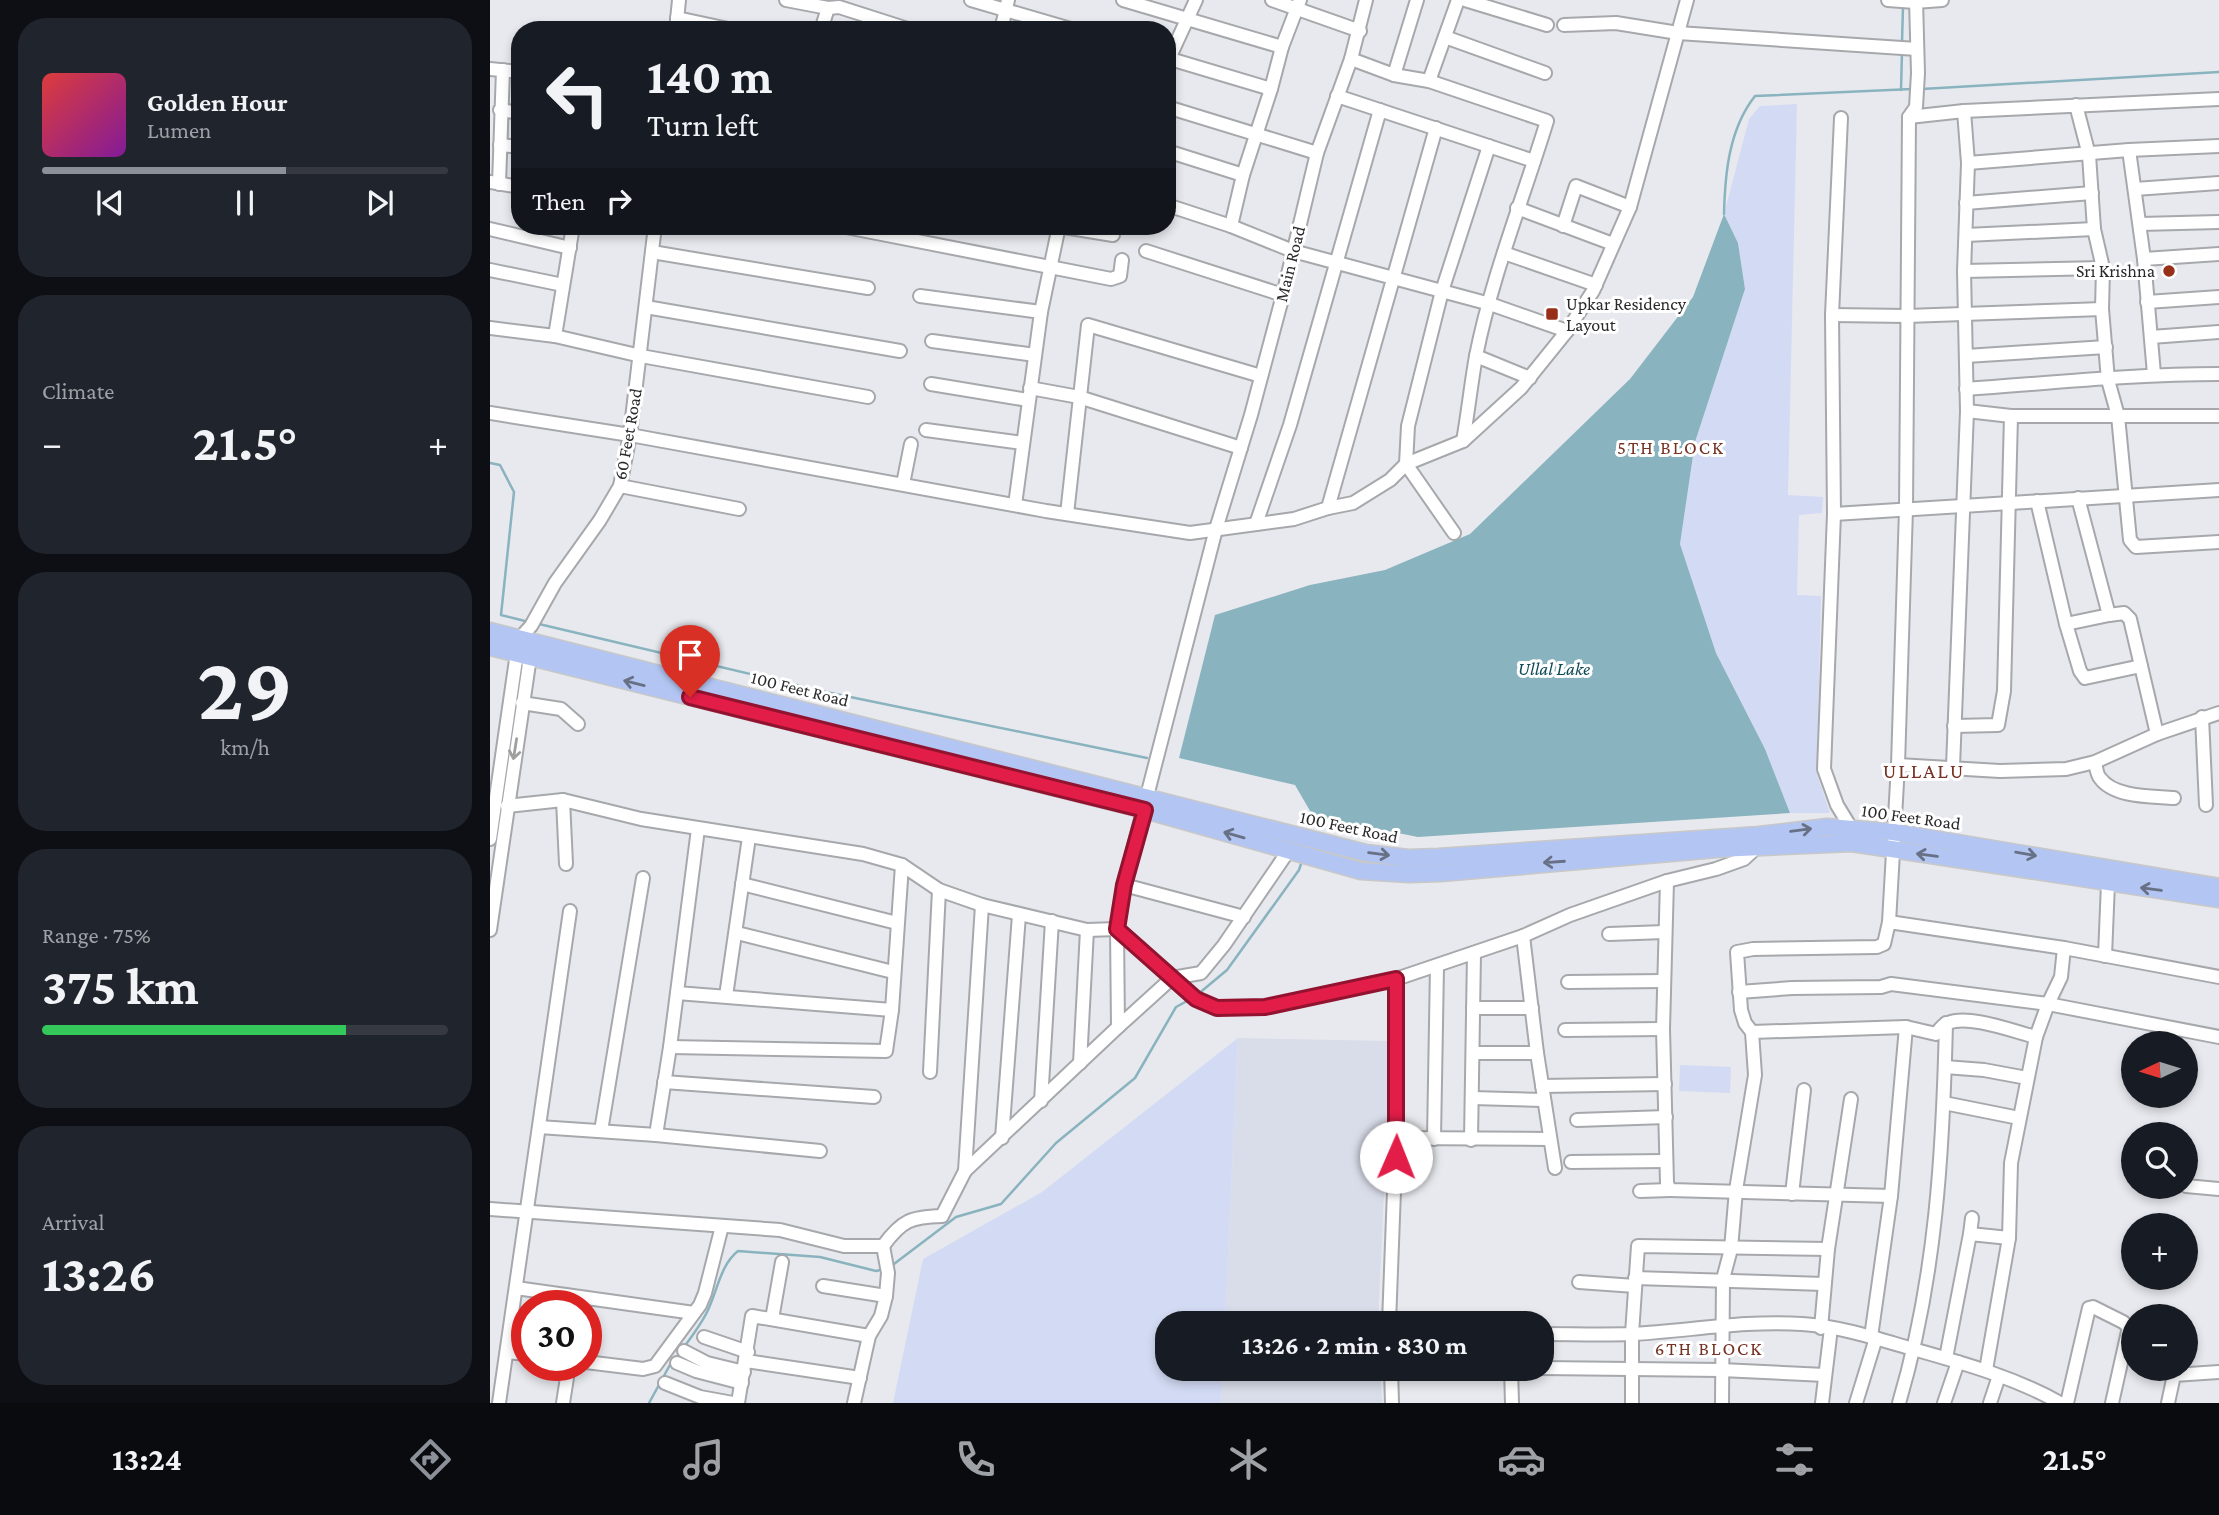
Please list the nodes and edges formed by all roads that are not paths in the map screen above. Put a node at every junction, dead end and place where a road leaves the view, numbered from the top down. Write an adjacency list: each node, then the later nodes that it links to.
1 (679, 0): 19 (street)
2 (786, 0): 17 (street)
3 (971, 0): 16 (street)
4 (1123, 0): 18 (street)
5 (1196, 0): 18 (street)
6 (1272, 0): 15 (street)
7 (1366, 0): 25 (street, Main Road)
8 (1417, 0): 35 (street)
9 (1458, 0): 27 (street)
10 (1465, 0): 23 (street)
11 (1687, 0): 26 (street)
12 (1888, 0): 14 (street)
13 (1942, 0): 14 (street)
14 (1916, 1): 30 (street)
15 (1299, 4): 25 (street); 29 (street)
16 (1007, 5): 22 (street)
17 (828, 8): 20 (street); 21 (street)
18 (1189, 19): 28 (street); 29 (street)
19 (676, 21)
20 (824, 21)
21 (883, 21)
22 (1049, 21)
23 (1547, 25)
24 (1564, 25): 26 (street)
25 (1360, 31): 31 (street, Main Road)
26 (1678, 33): 30 (street); 66 (street)
27 (1445, 37): 34 (street); 36 (street)
28 (1176, 44)
29 (1282, 47): 37 (street)
30 (1917, 49): 46 (street)
31 (1351, 59): 35 (street); 38 (street, Main Road)
32 (1176, 62): 37 (street)
33 (496, 69): 41 (street)
34 (1545, 73)
35 (1394, 75): 36 (street)
36 (1429, 81): 58 (street)
37 (1271, 89): 49 (street)
38 (1338, 96): 43 (street); 55 (street, Main Road)
39 (2219, 99): 40 (street)
40 (2076, 105): 44 (street); 57 (street)
41 (500, 110): 45 (street); 50 (street)
42 (1176, 110): 49 (street)
43 (1380, 110): 48 (street); 92 (street)
44 (1964, 111): 46 (street); 59 (street)
45 (511, 112)
46 (1909, 117): 112 (street)
47 (1841, 118): 111 (street)
48 (1436, 128): 52 (street); 97 (street)
49 (1256, 134): 55 (street); 60 (street)
50 (500, 145): 51 (street); 61 (street)
51 (511, 146)
52 (1489, 146): 58 (street); 101 (street)
53 (2219, 146): 54 (street)
54 (2130, 150): 57 (street); 63 (street)
55 (1317, 153): 86 (street, Main Road)
56 (1176, 154): 60 (street)
57 (2089, 155): 59 (street); 64 (street)
58 (1534, 161): 68 (street)
59 (1968, 163): 65 (street)
60 (1243, 175): 71 (street)
61 (495, 183)
62 (2219, 183): 63 (street)
63 (2135, 189): 70 (street)
64 (2092, 193): 65 (street); 74 (street)
65 (1966, 203): 81 (street)
66 (1630, 207): 72 (street); 83 (street)
67 (1176, 208): 71 (street)
68 (1517, 208): 72 (street); 88 (street)
69 (2219, 222): 70 (street)
70 (2140, 224): 90 (street)
71 (1231, 226): 86 (street)
72 (1563, 226): 83 (street)
73 (490, 229): 75 (street); 82 (street)
74 (2094, 229): 81 (street); 94 (street)
75 (511, 234)
76 (517, 235): 84 (street)
77 (572, 235): 84 (street)
78 (653, 235): 87 (street, 60 Feet Road)
79 (886, 235): 93 (street)
80 (1057, 235): 93 (street)
81 (1966, 235): 96 (street)
82 (490, 237)
83 (1613, 244): 99 (street)
84 (570, 247): 98 (street)
85 (1146, 251): 102 (street)
86 (1293, 251): 92 (street); 102 (street, Main Road)
87 (652, 252): 100 (street); 107 (street, 60 Feet Road)
88 (1504, 253): 99 (street); 106 (street)
89 (2219, 254): 90 (street)
90 (2144, 259): 105 (street)
91 (1122, 260): 93 (street)
92 (1337, 261): 97 (street); 161 (street)
93 (1049, 268): 109 (street)
94 (2104, 268): 96 (street); 108 (street)
95 (490, 270): 98 (street)
96 (1964, 271): 110 (street)
97 (1395, 277): 101 (street); 156 (street)
98 (563, 285): 116 (street)
99 (1596, 285): 114 (street)
100 (868, 288)
101 (1442, 291): 106 (street); 146 (street)
102 (1283, 295): 127 (street, Main Road)
103 (920, 296): 109 (street)
104 (2219, 297): 105 (street)
105 (2147, 302): 117 (street)
106 (1490, 304): 114 (street); 123 (street)
107 (646, 307): 120 (street); 122 (street, 60 Feet Road)
108 (2102, 309): 110 (street); 119 (street)
109 (1041, 312): 121 (street)
110 (1966, 314): 112 (street); 124 (street)
111 (1832, 315): 112 (street); 160 (street)
112 (1907, 316): 158 (street)
113 (490, 328): 116 (street)
114 (1567, 331): 128 (street)
115 (2219, 332): 117 (street)
116 (555, 336): 122 (street)
117 (2151, 337): 125 (street)
118 (932, 341): 121 (street)
119 (2105, 347): 124 (street); 129 (street)
120 (900, 351)
121 (1035, 355): 132 (street)
122 (640, 356): 133 (street); 141 (street, 60 Feet Road)
123 (1476, 356): 128 (street); 142 (street)
124 (1966, 356): 131 (street)
125 (2154, 374): 126 (street); 129 (street)
126 (2219, 374)
127 (1261, 376): 134 (street); 145 (street, Main Road)
128 (1530, 378): 142 (street)
129 (2108, 380): 131 (street); 138 (street)
130 (930, 384): 132 (street)
131 (1966, 389): 135 (street)
132 (1029, 394): 134 (street); 144 (street)
133 (868, 397)
134 (1079, 397): 145 (street); 159 (street)
135 (1967, 411): 137 (street); 155 (street)
136 (490, 413): 141 (street)
137 (2011, 416): 138 (street); 153 (street)
138 (2118, 416): 139 (street); 150 (street)
139 (2219, 416)
140 (926, 430): 144 (street)
141 (630, 435): 147 (street); 148 (street, 60 Feet Road)
142 (1463, 441): 146 (street)
143 (911, 443): 147 (street)
144 (1023, 443): 154 (street)
145 (1241, 448): 162 (street, Main Road)
146 (1406, 464): 156 (street); 163 (street)
147 (903, 484): 154 (street)
148 (620, 486): 157 (street); 168 (street, 60 Feet Road)
149 (2219, 490): 150 (street)
150 (2125, 495): 151 (street); 164 (street)
151 (2078, 498): 152 (street); 165 (street)
152 (2037, 501): 153 (street); 166 (street)
153 (2008, 503): 155 (street); 174 (street)
154 (1015, 505): 159 (street)
155 (1962, 506): 158 (street); 174 (street)
156 (1328, 508): 161 (street)
157 (739, 509)
158 (1906, 509): 160 (street); 177 (street)
159 (1068, 514): 162 (street)
160 (1834, 514): 184 (street)
161 (1256, 524): 162 (street)
162 (1216, 529): 181 (street, Main Road)
163 (1454, 533)
164 (2219, 542)
165 (2109, 615): 166 (street); 169 (street)
166 (2066, 624): 169 (street)
167 (491, 637): 168 (main road, 100 Feet Road)
168 (528, 638): 170 (street); 181 (main road, 100 Feet Road); 188 (street)
169 (2141, 666): 175 (street)
170 (522, 703): 173 (street); 183 (street, one-way to 183)
171 (2219, 713): 172 (street)
172 (2202, 717): 175 (street); 182 (street)
173 (578, 723)
174 (1954, 726): 178 (street)
175 (2157, 734): 176 (street)
176 (2095, 762): 178 (street); 179 (street)
177 (1898, 765): 178 (street); 186 (street)
178 (1953, 767)
179 (2174, 798)
180 (564, 800): 183 (street); 185 (street); 192 (street)
181 (1147, 803): 190 (main road, 100 Feet Road); 198 (street, Main Road)
182 (2206, 805)
183 (507, 806): 201 (street)
184 (1851, 828): 186 (main road, 100 Feet Road); 189 (main road, 100 Feet Road, one-way to 184)
185 (698, 829): 187 (street); 228 (street)
186 (1893, 832): 191 (street); 199 (main road, 100 Feet Road, one-way to 199)
187 (749, 837): 193 (street); 197 (street)
188 (490, 839)
189 (1759, 841): 190 (main road, 100 Feet Road); 191 (main road, 100 Feet Road); 195 (street)
190 (1301, 847): 206 (street)
191 (1892, 850): 196 (main road, 100 Feet Road, one-way to 191); 208 (street)
192 (566, 864)
193 (902, 865): 200 (street); 209 (street)
194 (643, 878): 263 (street)
195 (1667, 881): 213 (street); 216 (street)
196 (2108, 883): 202 (main road, 100 Feet Road, one-way to 196); 219 (street)
197 (743, 884): 209 (street); 214 (street)
198 (1124, 885): 206 (street); 210 (street, Main Road)
199 (2219, 887)
200 (939, 890): 203 (street); 247 (street)
201 (493, 892): 211 (street)
202 (2219, 899)
203 (982, 905): 205 (street); 274 (street)
204 (570, 911): 262 (street)
205 (1019, 915): 207 (street); 265 (street)
206 (1244, 917): 223 (street)
207 (1052, 921): 212 (street); 257 (street)
208 (1889, 922): 217 (street); 227 (street)
209 (897, 923): 221 (street)
210 (1117, 929): 212 (street); 223 (street); 235 (street, Main Road)
211 (490, 930)
212 (1087, 930): 245 (street)
213 (1665, 932): 215 (street); 225 (street)
214 (737, 933): 221 (street); 229 (street)
215 (1609, 933)
216 (1523, 936): 218 (street); 232 (street)
217 (2064, 948): 219 (street); 230 (street)
218 (1474, 953): 220 (street); 231 (street)
219 (2105, 956): 222 (street)
220 (1437, 966): 224 (street); 267 (street)
221 (893, 972): 233 (street)
222 (2219, 977)
223 (1172, 978): 224 (street); 235 (street)
224 (1396, 979): 266 (street)
225 (1664, 981): 226 (street); 237 (street)
226 (1568, 982)
227 (1739, 992): 230 (street); 239 (street)
228 (677, 993): 229 (street); 242 (street)
229 (726, 996): 233 (street)
230 (2048, 1004): 240 (street); 241 (street)
231 (1474, 1008): 232 (street); 243 (street)
232 (1532, 1008): 244 (street)
233 (891, 1010): 242 (street)
234 (1946, 1023): 236 (street); 240 (street); 246 (street)
235 (1118, 1027): 245 (street)
236 (1906, 1027): 239 (street); 282 (street)
237 (1663, 1029): 238 (street); 250 (street)
238 (1565, 1030)
239 (1752, 1032): 278 (street)
240 (2036, 1037): 248 (street)
241 (2219, 1037)
242 (670, 1047): 249 (street)
243 (1473, 1053): 244 (street); 254 (street)
244 (1537, 1053): 251 (street)
245 (1080, 1063): 257 (street)
246 (1945, 1067): 248 (street); 258 (street)
247 (930, 1072)
248 (2026, 1078): 260 (street)
249 (664, 1082): 253 (street); 264 (street)
250 (1665, 1084): 251 (street); 259 (street)
251 (1542, 1086): 256 (street)
252 (1804, 1090): 280 (street)
253 (874, 1097)
254 (1472, 1098): 256 (street); 269 (street)
255 (1851, 1099): 281 (street)
256 (1544, 1100): 268 (street)
257 (1041, 1101): 265 (street)
258 (1944, 1103): 260 (street); 310 (street)
259 (1666, 1118): 261 (street); 271 (street)
260 (2019, 1118): 288 (street)
261 (1577, 1120)
262 (539, 1127): 263 (street); 284 (street)
263 (601, 1130): 264 (street)
264 (656, 1135): 270 (street)
265 (1002, 1138): 274 (street)
266 (1396, 1138): 267 (street); 300 (street)
267 (1434, 1139): 269 (street)
268 (1549, 1139): 269 (street); 273 (street)
269 (1471, 1140)
270 (820, 1151)
271 (1667, 1161): 272 (street); 277 (street)
272 (1571, 1162)
273 (1555, 1168)
274 (965, 1171): 289 (street)
275 (2198, 1187): 276 (street)
276 (2219, 1189)
277 (1670, 1190): 278 (street); 279 (street)
278 (1736, 1190): 280 (street); 290 (street)
279 (1640, 1191)
280 (1792, 1194): 281 (street)
281 (1835, 1196): 282 (street); 291 (street)
282 (1891, 1196): 309 (street)
283 (490, 1209): 284 (street)
284 (527, 1212): 286 (street); 298 (street)
285 (1972, 1218): 287 (street)
286 (722, 1226): 289 (street); 301 (street)
287 (1970, 1234): 288 (street); 314 (street)
288 (2009, 1238): 320 (street)
289 (883, 1246): 299 (street)
290 (1731, 1249): 291 (street); 293 (street); 295 (street)
291 (1828, 1249): 296 (street)
292 (782, 1262): 302 (street)
293 (1723, 1279): 295 (street); 296 (street); 303 (street)
294 (1579, 1282): 295 (street)
295 (1635, 1282): 306 (street)
296 (1824, 1284): 304 (street)
297 (823, 1286): 299 (street)
298 (516, 1288): 301 (street); 311 (street)
299 (886, 1296): 307 (street)
300 (1389, 1311)
301 (695, 1313): 315 (street)
302 (772, 1319): 307 (street); 316 (street)
303 (1721, 1325): 304 (street); 306 (street); 319 (street)
304 (1826, 1328): 309 (street); 322 (street)
305 (1554, 1334): 306 (street)
306 (1632, 1334): 318 (street)
307 (869, 1336): 324 (street)
308 (704, 1337): 316 (street)
309 (1874, 1337): 310 (street); 340 (street)
310 (1915, 1349): 314 (street); 341 (street)
311 (507, 1352): 312 (street); 330 (street)
312 (511, 1352)
313 (680, 1357): 316 (street)
314 (1952, 1360): 320 (street); 342 (street)
315 (602, 1364)
316 (745, 1367): 324 (street); 333 (street)
317 (1554, 1368): 318 (street)
318 (1632, 1369): 319 (street); 337 (street)
319 (1721, 1370): 322 (street); 338 (street)
320 (1986, 1370): 323 (street)
321 (2219, 1372): 348 (street)
322 (1825, 1375): 339 (street)
323 (1999, 1376): 329 (street); 343 (street)
324 (860, 1378): 334 (street)
325 (567, 1381): 331 (street)
326 (1391, 1381): 335 (street)
327 (1511, 1381): 336 (street)
328 (665, 1383): 332 (street)
329 (2036, 1390): 344 (street); 345 (street)
330 (499, 1403)
331 (564, 1403)
332 (733, 1403)
333 (738, 1403)
334 (854, 1403)
335 (1392, 1403)
336 (1512, 1403)
337 (1632, 1403)
338 (1722, 1403)
339 (1822, 1403)
340 (1856, 1403)
341 (1899, 1403)
342 (1944, 1403)
343 (1990, 1403)
344 (2032, 1403)
345 (2060, 1403)
346 (2067, 1403): 347 (street)
347 (2112, 1403)
348 (2168, 1403)

